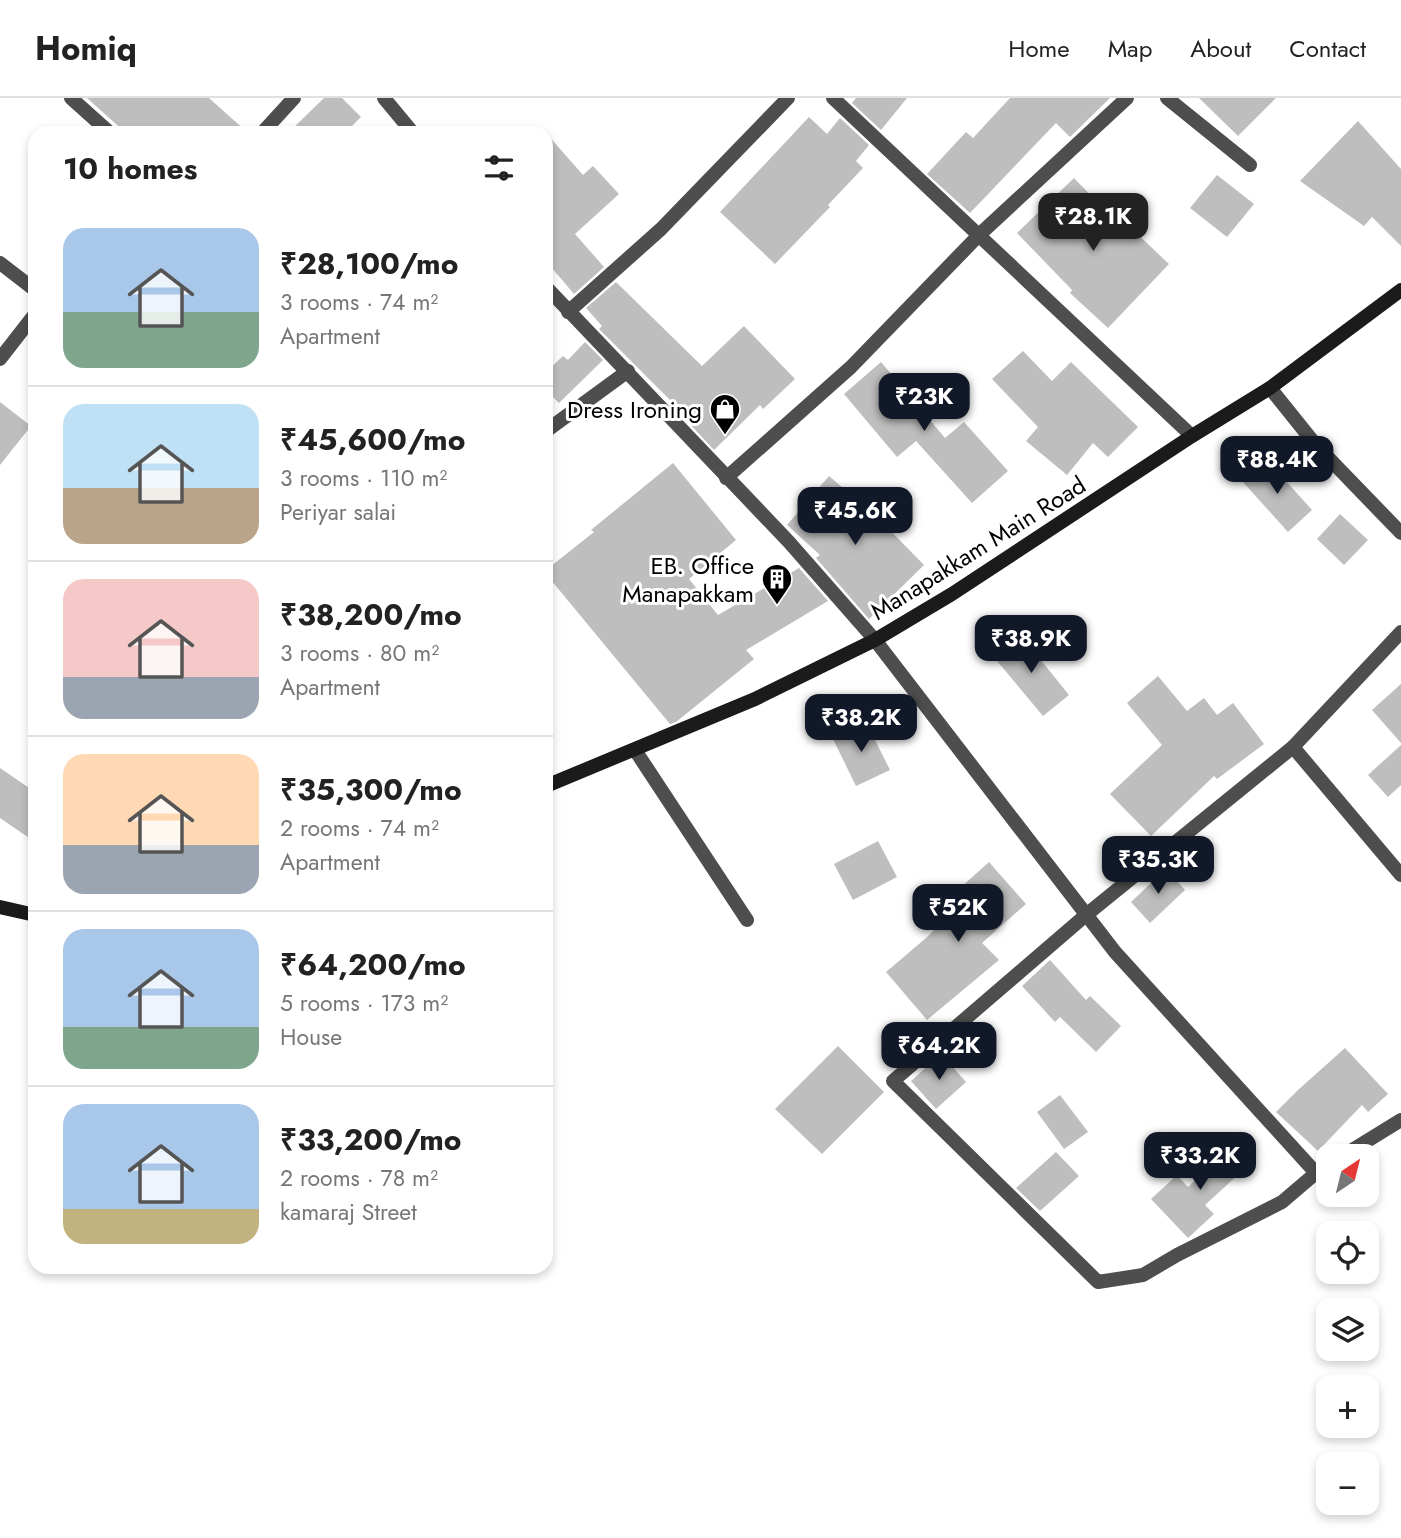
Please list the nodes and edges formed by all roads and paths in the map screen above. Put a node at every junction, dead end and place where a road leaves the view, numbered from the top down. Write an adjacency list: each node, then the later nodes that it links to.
1 (71, 98): 8 (street)
2 (294, 98): 9 (street)
3 (384, 98): 10 (street)
4 (788, 98): 17 (street)
5 (833, 98): 12 (street)
6 (1127, 98): 12 (street)
7 (1167, 98): 11 (street)
8 (102, 126)
9 (268, 126)
10 (408, 126)
11 (1250, 165)
12 (979, 234): 23 (street); 24 (street)
13 (0, 263): 14 (street)
14 (28, 285)
15 (1401, 290): 21 (main road, Manapakkam Main Road)
16 (553, 295): 17 (street)
17 (568, 312): 20 (street)
18 (28, 323): 19 (street)
19 (0, 359)
20 (628, 371): 22 (street); 24 (street)
21 (1270, 388): 23 (main road, Manapakkam Main Road); 25 (street)
22 (553, 426)
23 (1192, 436): 27 (main road, Manapakkam Main Road)
24 (726, 478): 27 (street)
25 (1401, 533)
26 (1401, 632): 28 (street)
27 (875, 640): 29 (main road, Manapakkam Main Road); 34 (street)
28 (1293, 747): 31 (street); 34 (street)
29 (635, 750): 30 (main road, Manapakkam Main Road); 35 (street)
30 (553, 783)
31 (1401, 875)
32 (0, 907): 33 (main road)
33 (28, 913)
34 (1086, 915): 38 (street); 39 (street)
35 (747, 920)
36 (1401, 1120): 37 (street)
37 (1362, 1144)
38 (1316, 1163)
39 (1316, 1174)

